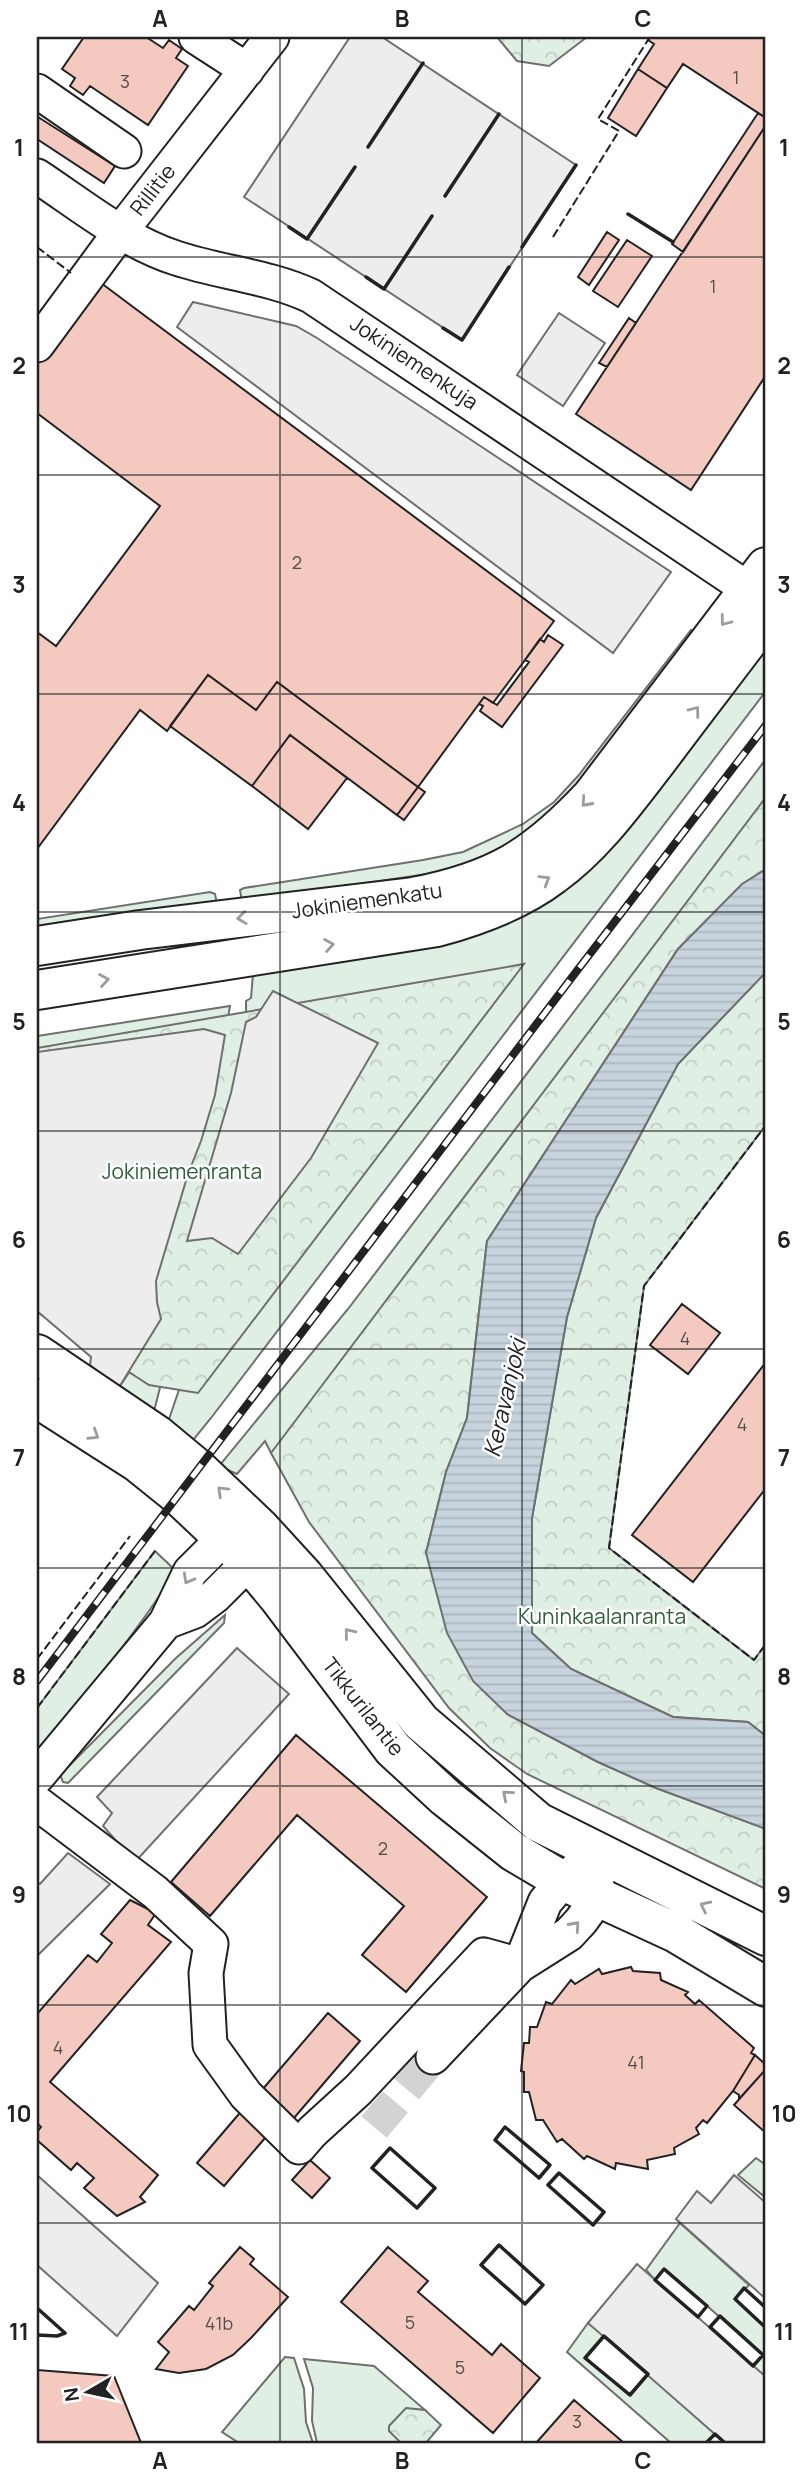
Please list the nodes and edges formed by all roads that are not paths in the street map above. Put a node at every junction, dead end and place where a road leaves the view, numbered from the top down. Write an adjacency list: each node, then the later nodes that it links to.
1 (196, 37): 3 (street)
2 (272, 37): 3 (street, Rillitie)
3 (247, 70): 7 (street, Rillitie)
4 (37, 91): 5 (street)
5 (124, 151)
6 (37, 176): 7 (street, Jokiniemenkuja)
7 (121, 231): 8 (street, Rillitie); 9 (street, Jokiniemenkuja)
8 (37, 345)
9 (762, 594): 10 (main road, Jokiniemenkatu, one-way to 10); 11 (main road, Jokiniemenkatu, one-way to 9)
10 (37, 946)
11 (37, 990)
12 (37, 1354): 14 (main road, Tikkurilantie, one-way to 12)
13 (37, 1398): 14 (main road, Tikkurilantie, one-way to 14)
14 (244, 1543): 15 (street); 17 (main road, Tikkurilantie, one-way to 14); 18 (main road, Tikkurilantie)
15 (37, 1777)
16 (37, 1803): 21 (street)
17 (596, 1852): 18 (street); 19 (street); 20 (main road, Tikkurilantie, one-way to 17)
18 (563, 1881): 19 (main road, Tikkurilantie); 21 (street)
19 (597, 1899): 21 (street, one-way to 19); 22 (main road, Tikkurilantie)
20 (766, 1936)
21 (520, 1965): 23 (street)
22 (766, 1987)
23 (433, 2057)

